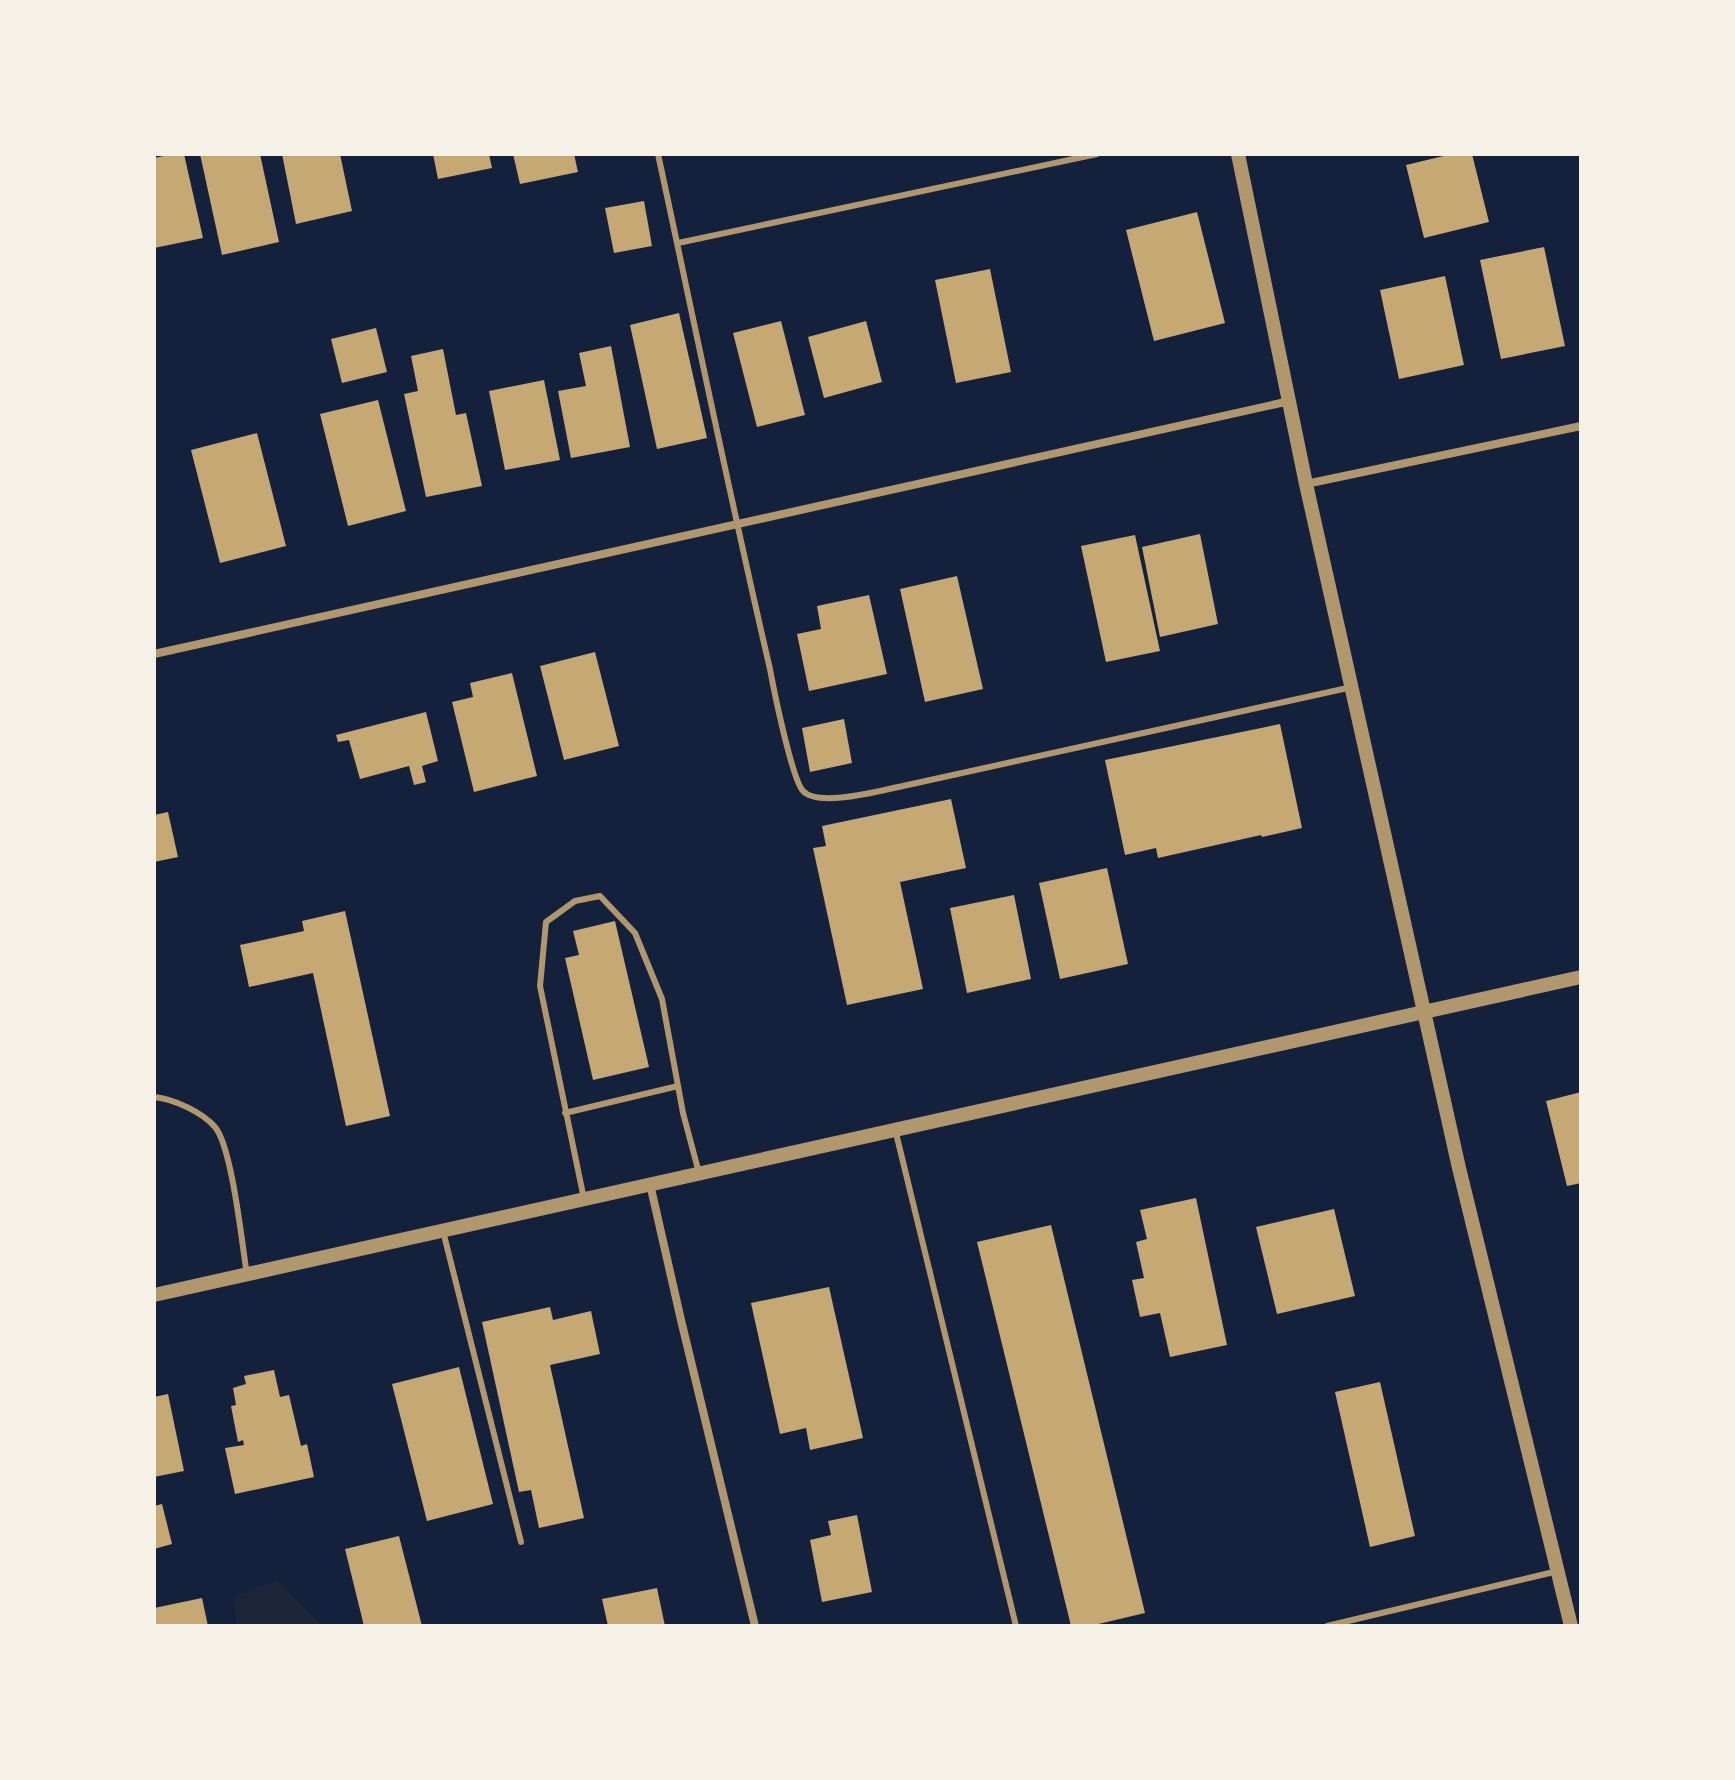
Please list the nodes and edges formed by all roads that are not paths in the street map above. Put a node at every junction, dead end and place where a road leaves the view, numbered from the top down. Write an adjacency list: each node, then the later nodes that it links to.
1 (658, 154): 4 (lane)
2 (1097, 154): 4 (lane)
3 (1238, 154): 5 (street)
4 (678, 243): 8 (lane)
5 (1290, 401): 7 (street); 8 (street)
6 (1581, 426): 7 (street)
7 (1306, 484): 10 (street)
8 (736, 524): 9 (street); 10 (lane)
9 (154, 654)
10 (1352, 687): 12 (street)
11 (1581, 977): 12 (street)
12 (1425, 1011): 16 (street); 24 (street)
13 (678, 1086): 15 (lane); 15 (lane); 17 (lane)
14 (154, 1097): 21 (lane)
15 (565, 1113): 19 (lane)
16 (895, 1129): 17 (street); 26 (lane)
17 (699, 1173): 18 (street)
18 (650, 1184): 19 (street); 25 (street)
19 (584, 1199): 20 (street)
20 (443, 1231): 21 (street); 23 (lane)
21 (247, 1275): 22 (street)
22 (154, 1295)
23 (521, 1542)
24 (1558, 1571): 27 (lane); 28 (street)
25 (755, 1626)
26 (1016, 1626)
27 (1327, 1626)
28 (1571, 1626)

